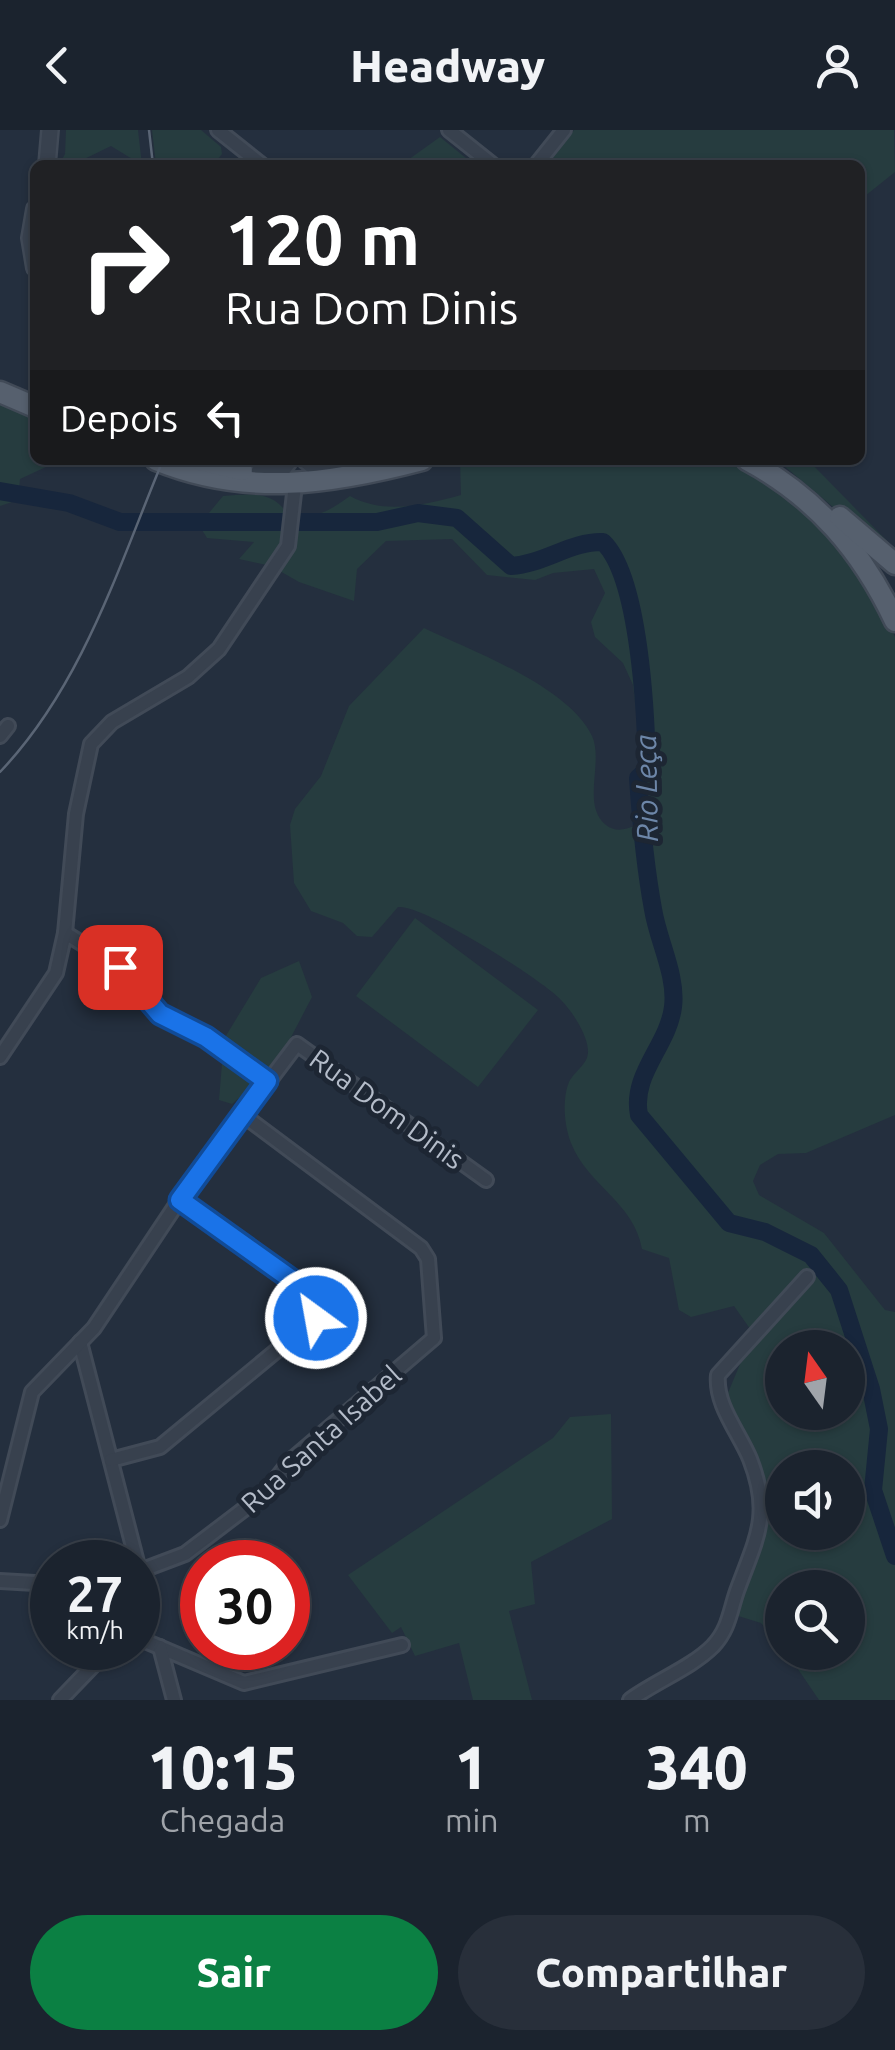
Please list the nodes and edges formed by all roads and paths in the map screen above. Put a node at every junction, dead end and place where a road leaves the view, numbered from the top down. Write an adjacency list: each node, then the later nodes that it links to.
1 (50, 130): 5 (street)
2 (218, 130): 6 (street)
3 (448, 130): 7 (street)
4 (564, 130): 8 (street)
5 (47, 160)
6 (256, 160)
7 (487, 160)
8 (540, 160)
9 (0, 379): 10 (main road)
10 (30, 391)
11 (0, 392): 12 (main road)
12 (30, 406)
13 (173, 465): 23 (main road)
14 (224, 465): 22 (main road)
15 (286, 465): 22 (street)
16 (312, 465): 21 (street)
17 (368, 465): 21 (main road)
18 (401, 465): 23 (main road)
19 (755, 465): 25 (main road)
20 (772, 465): 24 (main road)
21 (347, 470): 22 (main road)
22 (258, 472)
23 (294, 494): 26 (street)
24 (895, 564)
25 (895, 621)
26 (65, 933): 27 (street); 28 (street)
27 (0, 1058)
28 (267, 1081): 29 (street, Rua Dom Dinis); 30 (street, Rua Dom Dinis)
29 (242, 1116): 31 (street, Rua Dom Dinis); 37 (street, Rua Santa Isabel)
30 (486, 1180)
31 (180, 1200): 33 (street, Rua Dom Dinis); 34 (street)
32 (808, 1277): 45 (street)
33 (80, 1342): 34 (street); 35 (street, Rua Dom Dinis)
34 (111, 1460): 36 (street)
35 (0, 1520)
36 (132, 1540)
37 (160, 1560)
38 (0, 1582): 39 (street)
39 (30, 1583)
40 (402, 1645): 41 (street)
41 (160, 1648): 44 (street)
42 (89, 1670): 43 (street)
43 (60, 1700)
44 (174, 1700)
45 (630, 1700)

